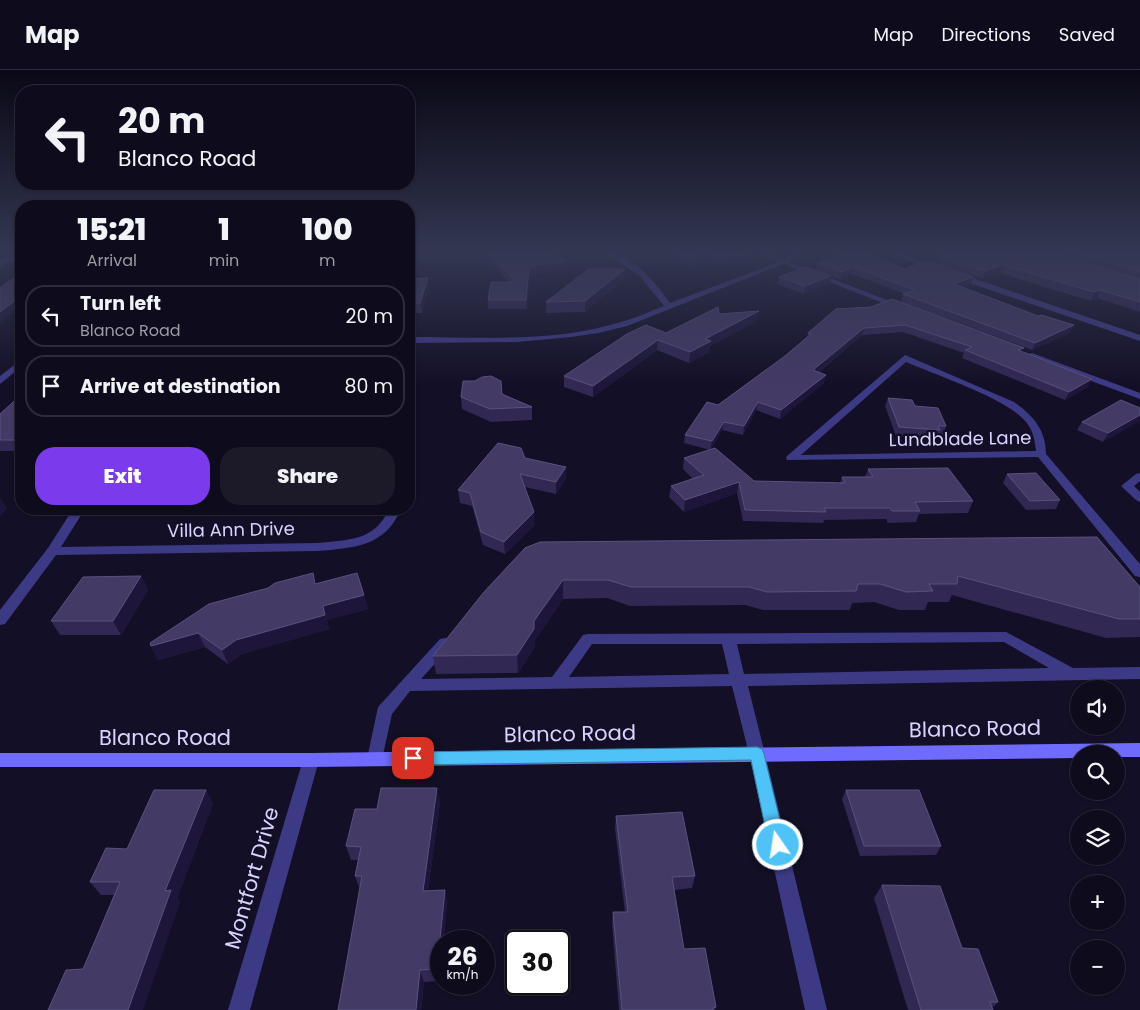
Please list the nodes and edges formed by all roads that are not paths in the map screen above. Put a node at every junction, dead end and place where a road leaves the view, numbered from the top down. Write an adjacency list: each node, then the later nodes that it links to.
1 (661, 297): 5 (street)
2 (692, 297): 5 (street)
3 (876, 297): 6 (street)
4 (1020, 297): 7 (street)
5 (668, 306): 8 (street)
6 (911, 310)
7 (1140, 338)
8 (415, 340)
9 (1021, 352): 12 (street)
10 (15, 367): 11 (street)
11 (0, 381)
12 (1140, 396)
13 (1041, 454): 13 (street, Lundblade Lane); 19 (street)
14 (1140, 476): 15 (street)
15 (1140, 498)
16 (75, 515): 20 (street)
17 (393, 515): 20 (street, Villa Ann Drive)
18 (1095, 545): 19 (street)
19 (1115, 545): 21 (street)
20 (52, 551): 23 (street)
21 (1135, 562): 22 (street)
22 (1140, 573)
23 (0, 620)
24 (453, 634): 30 (street)
25 (728, 638): 27 (street); 28 (street); 29 (street)
26 (1140, 673): 27 (street)
27 (1071, 674): 28 (street)
28 (739, 681): 29 (street); 32 (street)
29 (556, 683): 30 (street)
30 (406, 685): 33 (street)
31 (1140, 750): 32 (main road, Blanco Road)
32 (757, 754): 33 (main road, Blanco Road); 37 (street)
33 (375, 759): 35 (main road, Blanco Road)
34 (0, 760): 35 (main road, Blanco Road)
35 (311, 760): 36 (street, Montfort Drive)
36 (239, 1010)
37 (816, 1010)

